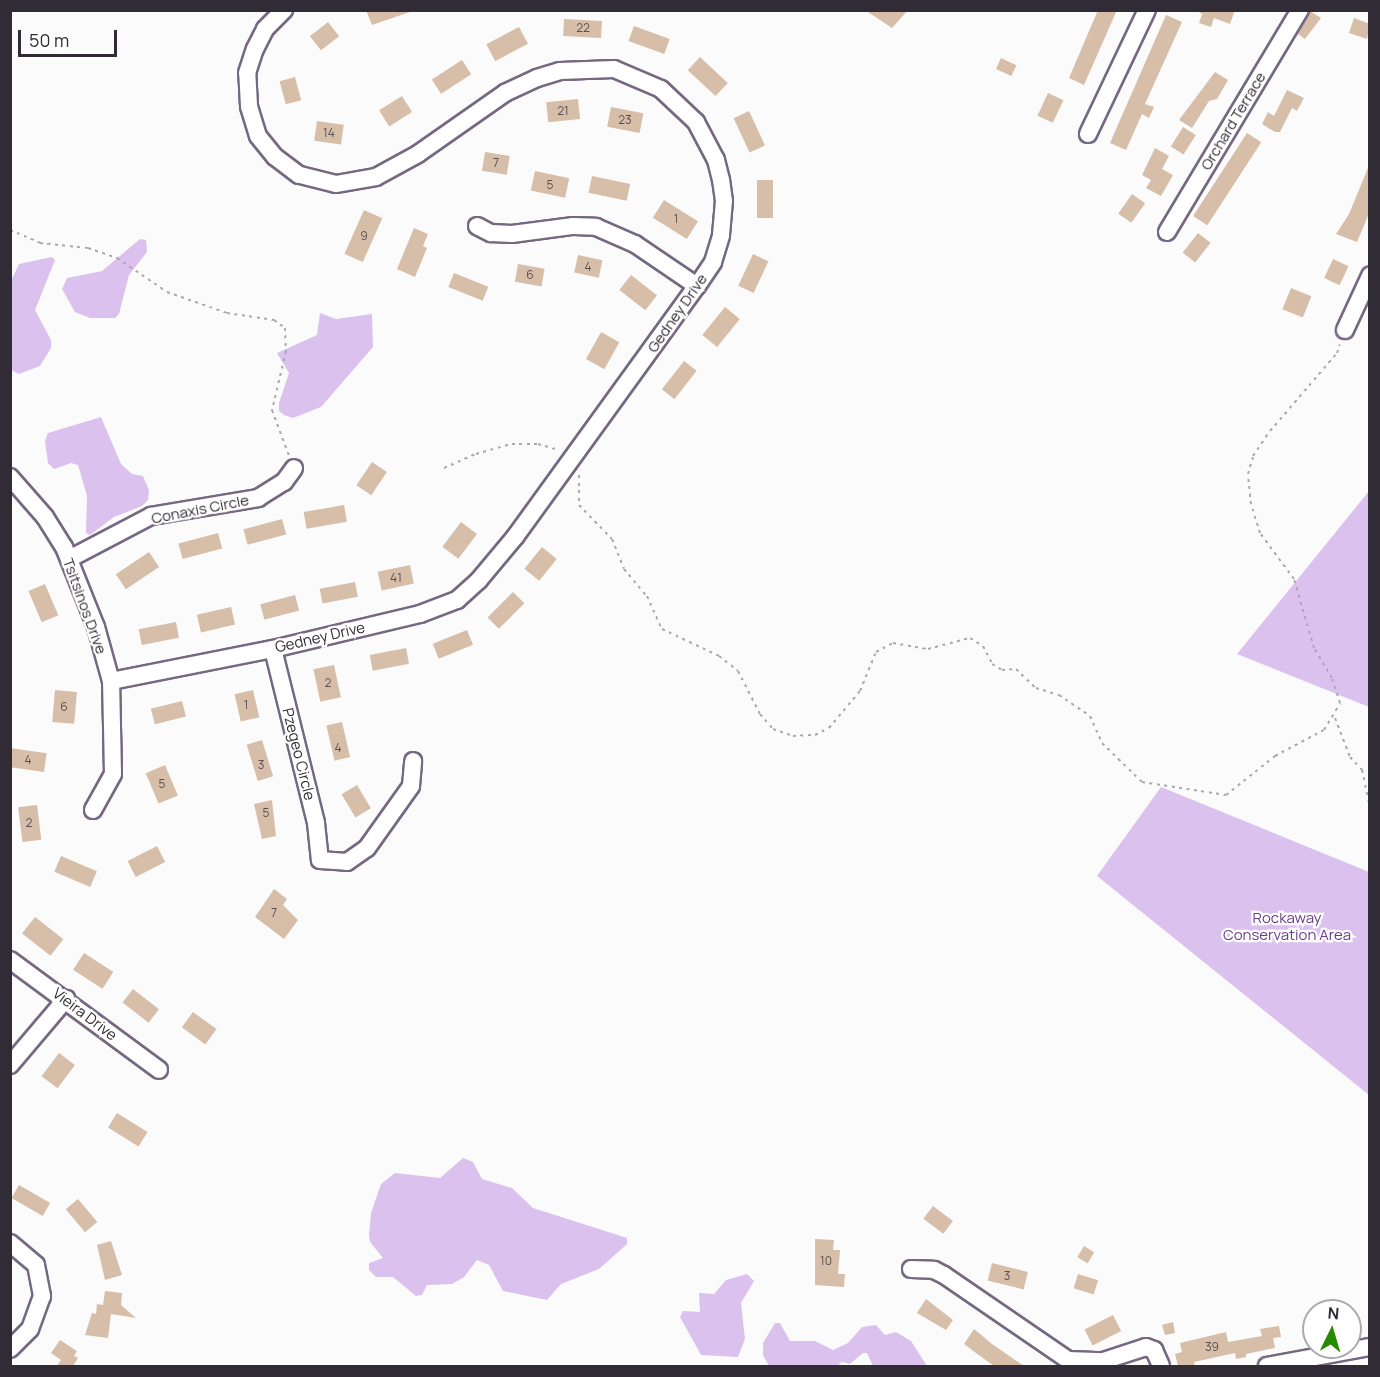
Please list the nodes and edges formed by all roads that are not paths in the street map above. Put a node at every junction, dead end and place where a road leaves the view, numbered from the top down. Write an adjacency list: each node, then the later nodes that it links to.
1 (284, 10): 8 (street, Gedney Drive)
2 (1147, 10): 4 (street)
3 (1300, 10): 6 (street, Orchard Terrace)
4 (1088, 134)
5 (477, 226): 8 (street)
6 (1167, 232)
7 (1370, 276): 9 (street)
8 (697, 286): 13 (street, Gedney Drive)
9 (1345, 330)
10 (294, 468): 12 (street, Conaxis Circle)
11 (10, 477): 12 (street, Tsitsinos Drive)
12 (69, 559): 14 (street, Tsitsinos Drive)
13 (273, 649): 14 (street, Gedney Drive); 15 (street, Pzegeo Circle)
14 (111, 681): 16 (street)
15 (413, 761)
16 (93, 810)
17 (10, 960): 18 (street, Vieira Drive)
18 (66, 999): 19 (street); 20 (street, Vieira Drive)
19 (10, 1065)
20 (159, 1070)
21 (10, 1242): 24 (street)
22 (911, 1269): 25 (street)
23 (1370, 1347): 26 (street)
24 (10, 1348)
25 (1161, 1366)
26 (1267, 1366)

